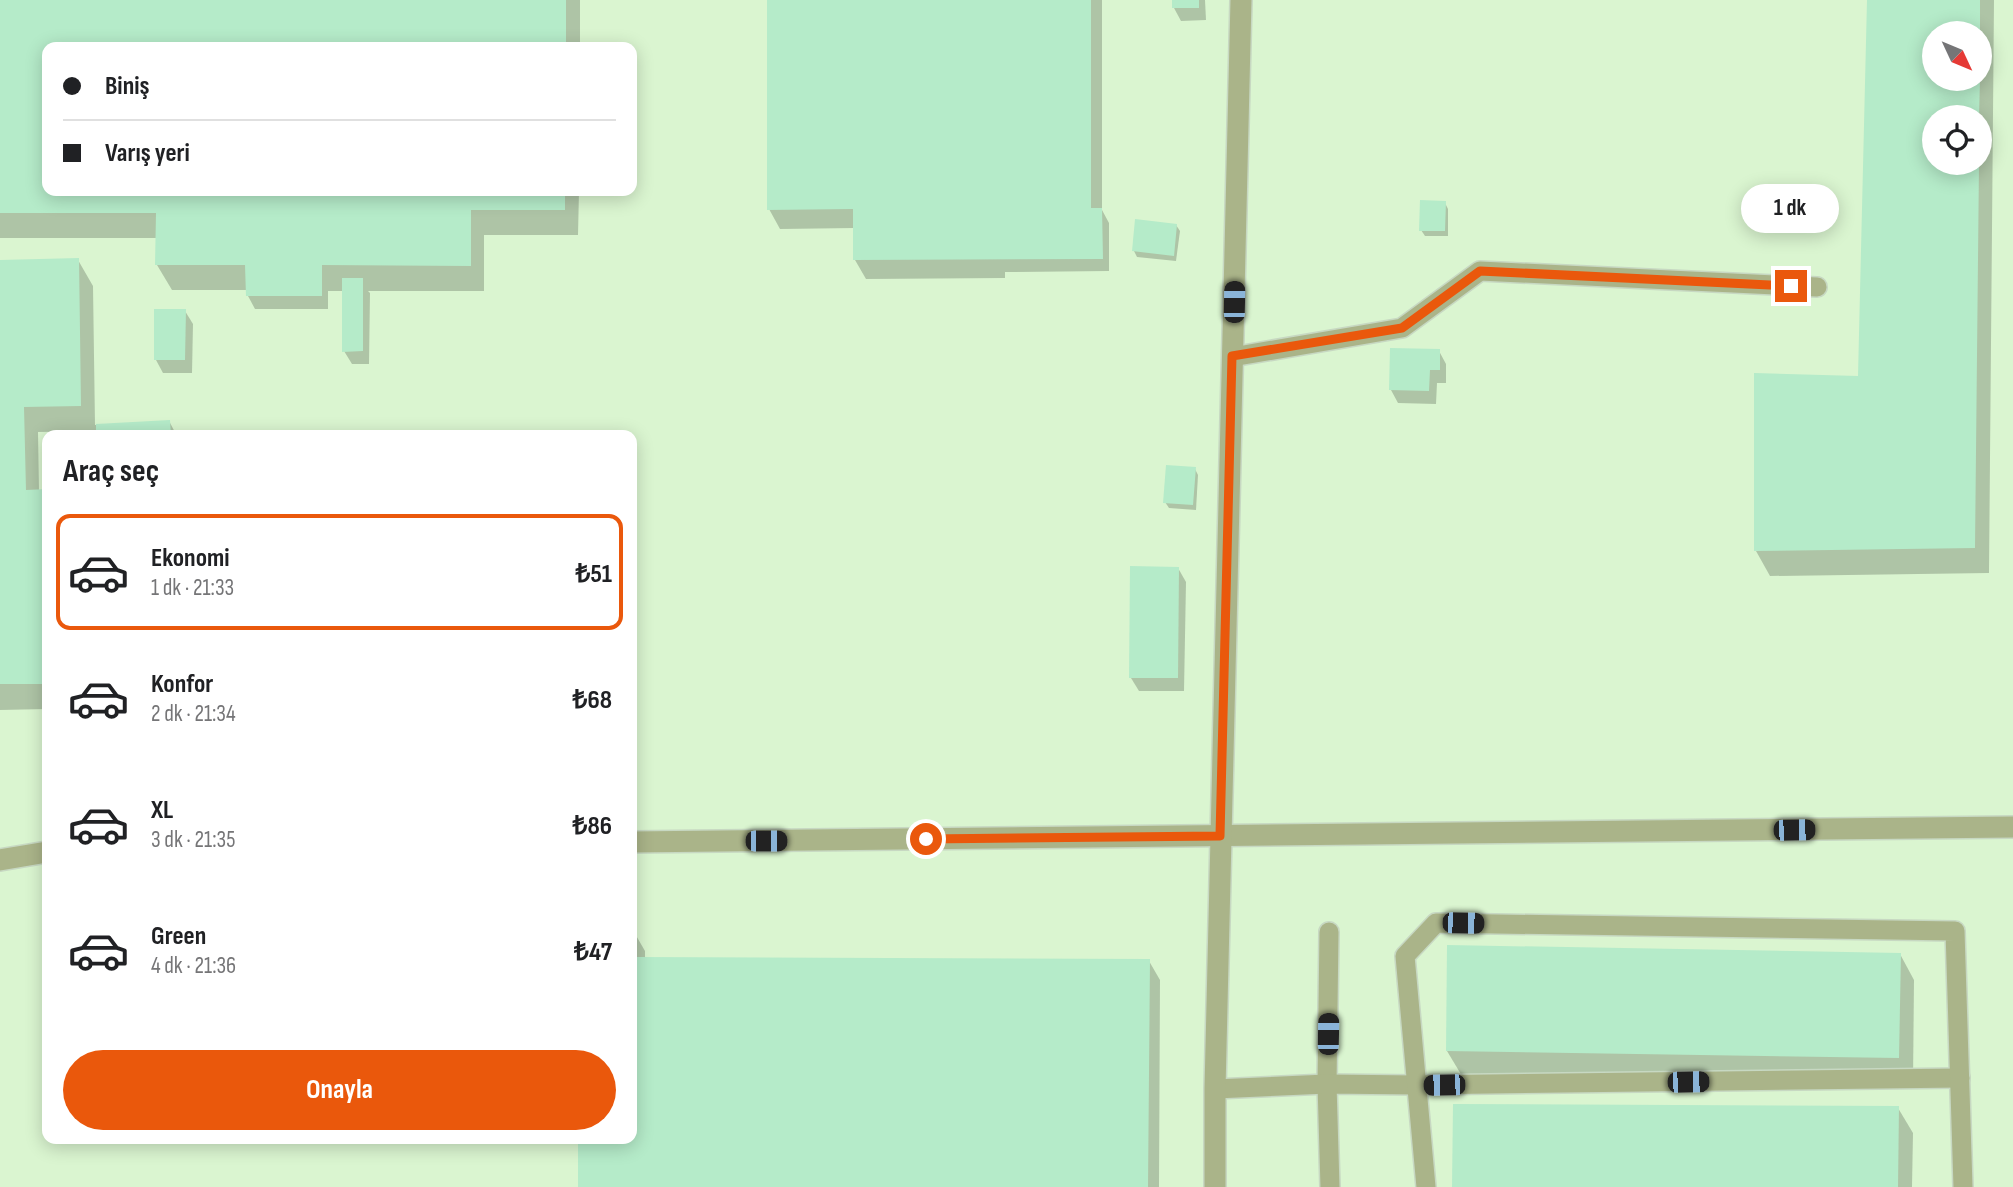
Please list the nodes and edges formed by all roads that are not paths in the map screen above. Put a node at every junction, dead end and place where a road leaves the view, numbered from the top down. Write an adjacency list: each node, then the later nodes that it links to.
1 (1241, 0): 3 (street)
2 (1817, 287): 3 (lane)
3 (1232, 356): 5 (street)
4 (2013, 827): 5 (street)
5 (1220, 836): 6 (street); 13 (street)
6 (637, 842)
7 (42, 853): 8 (street)
8 (0, 860)
9 (1329, 932): 11 (lane)
10 (1960, 1078): 12 (lane); 12 (lane); 17 (lane)
11 (1326, 1084): 12 (lane); 13 (lane); 15 (lane)
12 (1417, 1085): 16 (lane)
13 (1215, 1090): 14 (street)
14 (1215, 1187)
15 (1330, 1187)
16 (1426, 1187)
17 (1964, 1187)

